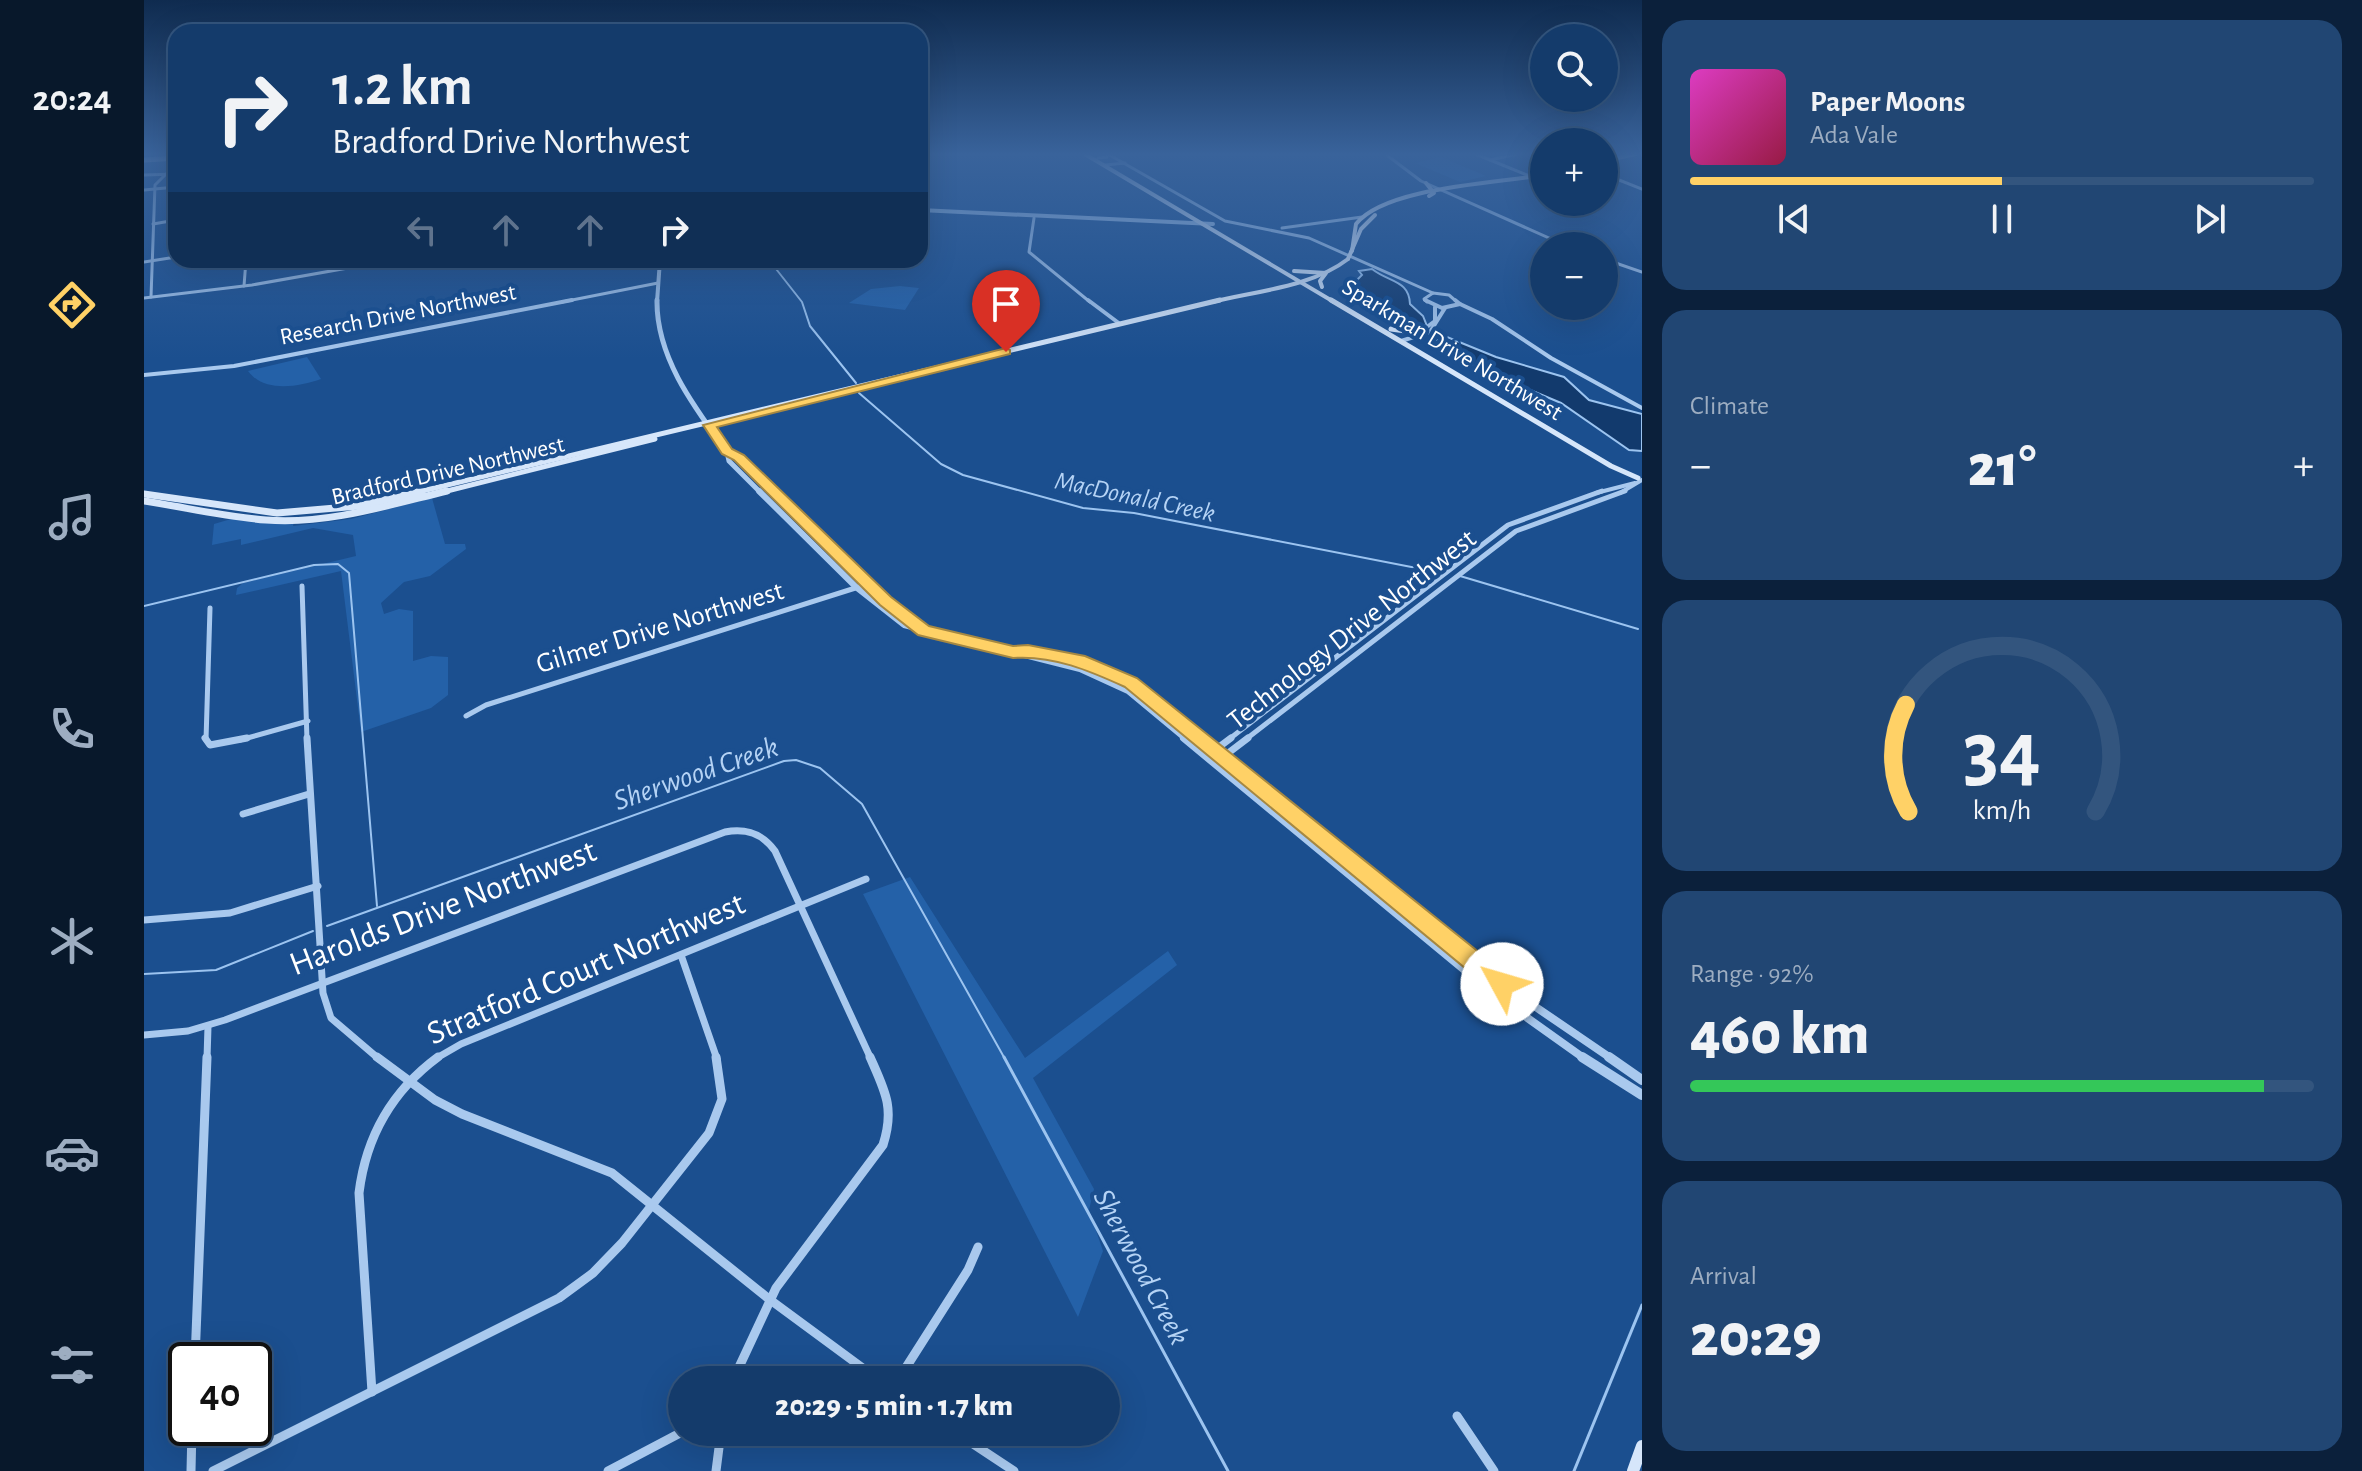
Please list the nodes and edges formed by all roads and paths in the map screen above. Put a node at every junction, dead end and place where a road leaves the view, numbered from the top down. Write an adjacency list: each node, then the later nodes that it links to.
1 (167, 222): 12 (street)
2 (1033, 222): 41 (street)
3 (1116, 222): 14 (street)
4 (1196, 222): 14 (main road)
5 (1204, 222): 13 (main road, Sparkman Drive Northwest)
6 (1206, 222): 13 (main road, Sparkman Drive Northwest)
7 (1229, 222): 15 (street)
8 (1335, 222): 15 (street)
9 (1359, 222): 17 (main road)
10 (1369, 222): 17 (main road)
11 (1512, 222): 16 (street)
12 (153, 224): 19 (street)
13 (1210, 224): 14 (street); 25 (main road, Sparkman Drive Northwest); 26 (main road, Sparkman Drive Northwest)
14 (1191, 225)
15 (1287, 230): 35 (street)
16 (1536, 232)
17 (1352, 251): 28 (main road, Bradford Drive Northwest, bridge)
18 (168, 258): 19 (street)
19 (152, 261): 20 (street); 36 (street)
20 (144, 262)
21 (1618, 264): 27 (street)
22 (245, 268): 32 (street)
23 (347, 268): 32 (street)
24 (659, 268): 30 (street)
25 (1294, 271): 28 (main road); 29 (main road, Sparkman Drive Northwest)
26 (1287, 272): 29 (main road, Sparkman Drive Northwest); 31 (main road)
27 (1642, 272)
28 (1326, 273): 29 (main road, Bradford Drive Northwest); 33 (main road)
29 (1304, 280): 31 (main road, Bradford Drive Northwest); 33 (main road, Sparkman Drive Northwest); 34 (main road, Sparkman Drive Northwest)
30 (658, 283): 46 (street, Research Drive Northwest); 48 (street)
31 (1281, 285): 34 (main road); 41 (main road, Bradford Drive Northwest)
32 (244, 286): 36 (street)
33 (1322, 287): 42 (main road, Sparkman Drive Northwest)
34 (1314, 288): 44 (main road, Sparkman Drive Northwest)
35 (1430, 294): 38 (street); 39 (street)
36 (151, 297): 37 (street)
37 (144, 298)
38 (1459, 305): 40 (street); 47 (street)
39 (1435, 307): 40 (street); 43 (street)
40 (1445, 308): 43 (street)
41 (1120, 324): 48 (main road, Bradford Drive Northwest)
42 (1391, 329): 43 (main road); 44 (main road, Sparkman Drive Northwest)
43 (1422, 335): 44 (street); 45 (main road)
44 (1404, 340): 45 (main road, Sparkman Drive Northwest); 51 (main road, Sparkman Drive Northwest)
45 (1423, 348): 51 (main road, Sparkman Drive Northwest)
46 (144, 375)
47 (1642, 408)
48 (709, 425): 49 (main road, Bradford Drive Northwest); 50 (street)
49 (663, 436): 52 (main road, Bradford Drive Northwest); 53 (main road, Bradford Drive Northwest)
50 (727, 452): 54 (street); 56 (street)
51 (1640, 481): 62 (street, Technology Drive Northwest); 63 (street, Technology Drive Northwest)
52 (144, 494)
53 (144, 501)
54 (868, 584): 56 (street, Gilmer Drive Northwest); 58 (street)
55 (302, 586): 61 (street)
56 (857, 588): 58 (street); 60 (street, Gilmer Drive Northwest)
57 (210, 608): 61 (street)
58 (923, 631): 59 (street)
59 (1020, 653): 62 (street); 63 (street)
60 (466, 716)
61 (308, 721): 64 (street)
62 (1215, 750): 63 (street)
63 (1218, 758): 74 (street); 76 (street)
64 (309, 794): 65 (street); 67 (street)
65 (243, 814)
66 (866, 879): 68 (street, Stratford Court Northwest)
67 (318, 886): 69 (street); 71 (street)
68 (800, 906): 70 (street, Stratford Court Northwest); 71 (street, Harolds Drive Northwest); 79 (street, Harolds Drive Northwest)
69 (144, 920)
70 (681, 955): 75 (street, Stratford Court Northwest); 77 (street)
71 (322, 983): 72 (street, Harolds Drive Northwest); 75 (street)
72 (208, 1026): 73 (street, Harolds Drive Northwest); 80 (street)
73 (144, 1035)
74 (1642, 1080)
75 (410, 1081): 77 (street); 84 (street, Stratford Court Northwest)
76 (1642, 1095)
77 (653, 1204): 79 (street); 84 (street)
78 (978, 1247): 83 (street)
79 (769, 1299): 81 (street, Harolds Drive Northwest); 82 (street)
80 (196, 1342)
81 (739, 1366)
82 (860, 1366)
83 (907, 1366)
84 (372, 1392): 92 (street)
85 (1457, 1416): 96 (street)
86 (668, 1439): 93 (street)
87 (192, 1446): 91 (street)
88 (719, 1446): 94 (street)
89 (976, 1446): 95 (street)
90 (1642, 1446): 97 (main road)
91 (191, 1471)
92 (213, 1471)
93 (608, 1471)
94 (716, 1471)
95 (1014, 1471)
96 (1494, 1471)
97 (1633, 1471)

